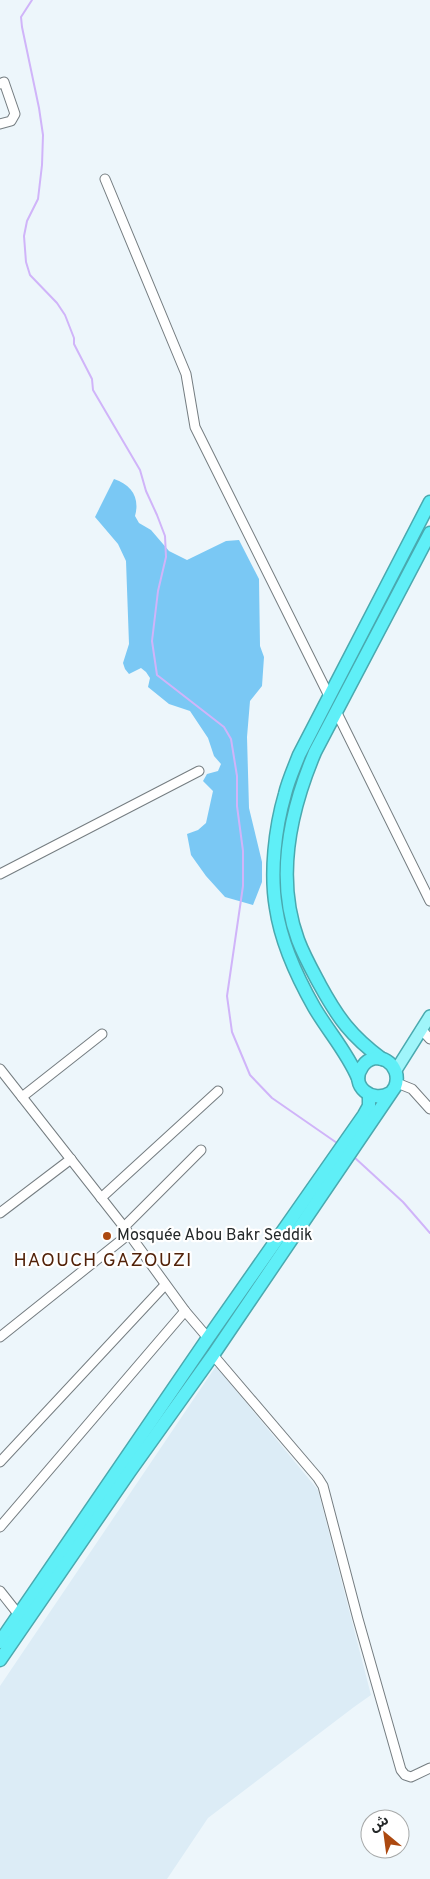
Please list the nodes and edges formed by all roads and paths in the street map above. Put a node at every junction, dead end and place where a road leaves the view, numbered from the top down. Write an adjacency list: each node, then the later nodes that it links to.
1 (0, 84): 2 (street)
2 (0, 124)
3 (106, 179): 6 (street)
4 (430, 502): 6 (highway)
5 (430, 532): 7 (highway)
6 (329, 696): 17 (highway)
7 (336, 711): 10 (street); 15 (highway)
8 (198, 771): 9 (street)
9 (0, 874)
10 (430, 901)
11 (430, 1016): 12 (main road)
12 (421, 1030): 14 (street); 18 (main road)
13 (102, 1034): 21 (street)
14 (430, 1039)
15 (382, 1059): 17 (highway); 18 (highway)
16 (0, 1069): 21 (street)
17 (358, 1078): 20 (highway)
18 (394, 1082): 20 (highway); 22 (street); 23 (highway)
19 (218, 1091): 27 (street)
20 (369, 1095): 23 (highway)
21 (22, 1097): 25 (street)
22 (430, 1109)
23 (351, 1143): 26 (highway)
24 (201, 1150): 29 (street)
25 (70, 1160): 27 (street); 28 (street)
26 (339, 1160): 33 (highway); 34 (highway)
27 (101, 1198): 29 (street)
28 (0, 1213)
29 (126, 1231): 30 (street); 32 (street)
30 (166, 1285): 31 (street); 35 (street)
31 (185, 1311): 33 (street); 36 (street)
32 (0, 1336)
33 (208, 1338): 38 (highway)
34 (213, 1355): 40 (highway); 41 (street)
35 (0, 1462)
36 (0, 1527)
37 (0, 1591): 38 (street)
38 (19, 1615): 39 (highway)
39 (0, 1642)
40 (0, 1660)
41 (430, 1768)

